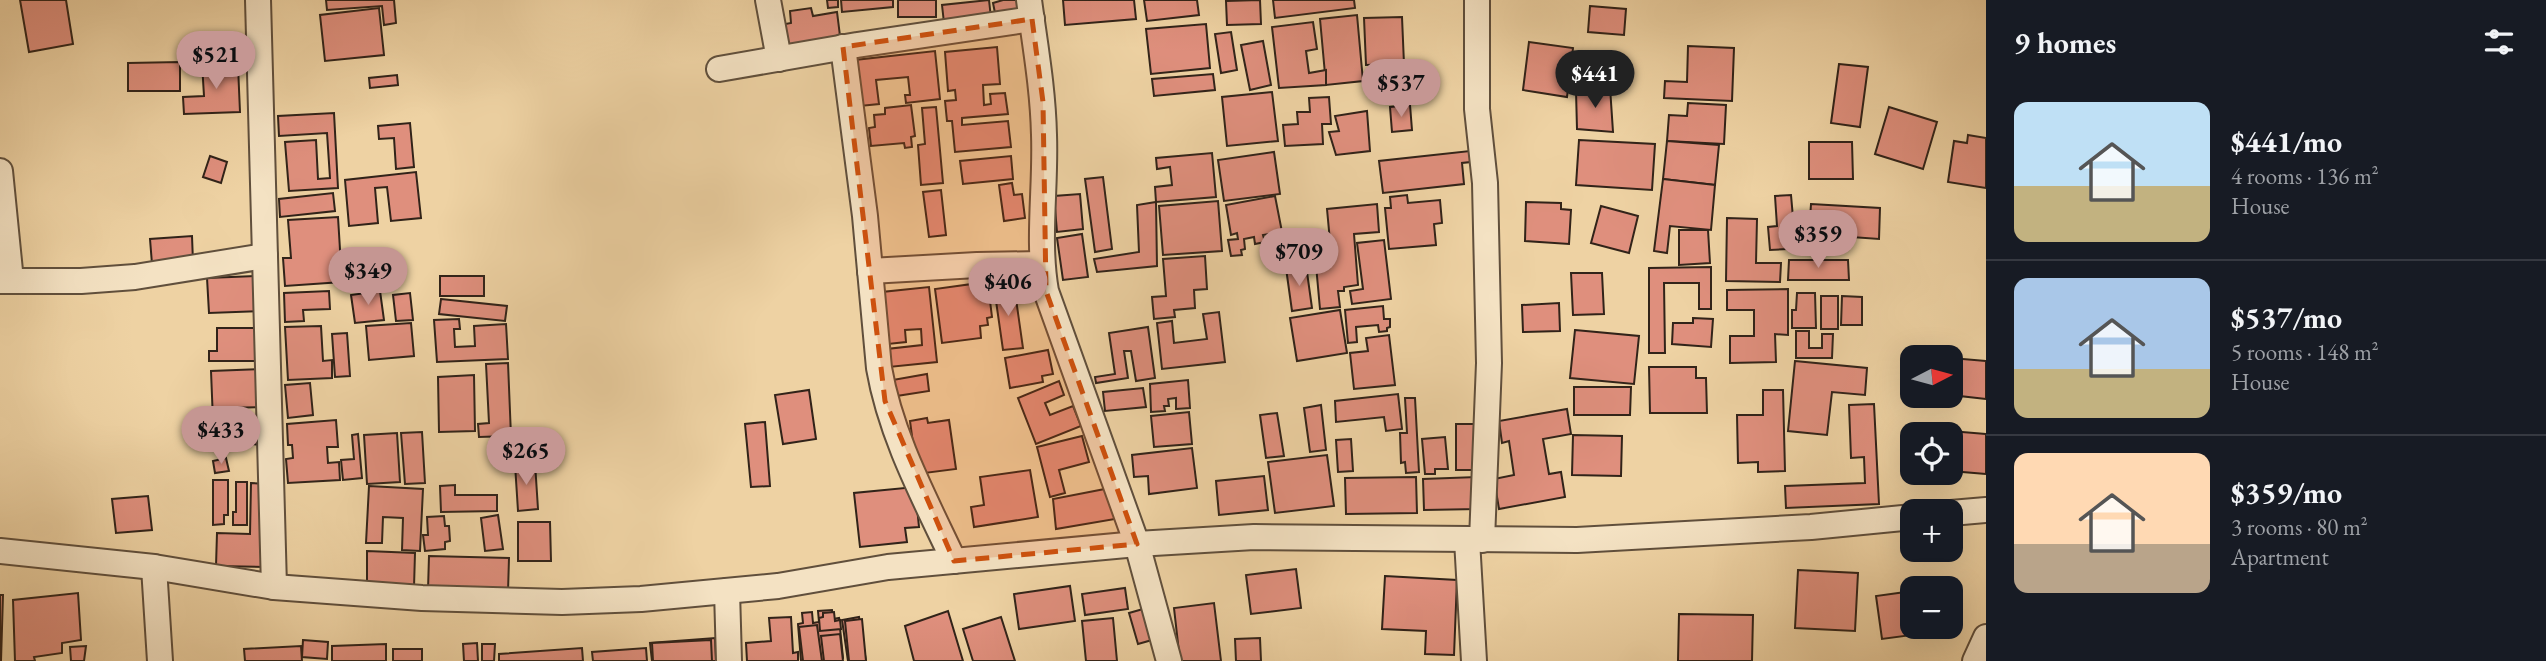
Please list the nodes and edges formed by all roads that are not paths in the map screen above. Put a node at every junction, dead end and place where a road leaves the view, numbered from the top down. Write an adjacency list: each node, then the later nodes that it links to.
1 (258, 0): 9 (street)
2 (768, 0): 6 (street)
3 (1477, 0): 16 (street)
4 (1031, 10): 5 (street); 10 (street)
5 (843, 47): 6 (street); 11 (street)
6 (779, 59): 7 (street)
7 (719, 69)
8 (0, 171): 12 (street)
9 (265, 256): 12 (street); 21 (street)
10 (1041, 264): 11 (street); 17 (street)
11 (870, 271): 19 (street)
12 (6, 281)
13 (1986, 510): 14 (street)
14 (1963, 512)
15 (1900, 518): 16 (street)
16 (1475, 540): 17 (street); 27 (street)
17 (1137, 544): 19 (street); 26 (street)
18 (0, 551): 20 (street)
19 (954, 561): 22 (street)
20 (154, 567): 21 (street); 24 (street)
21 (274, 587): 22 (street)
22 (727, 591): 25 (street)
23 (1986, 637): 28 (street)
24 (160, 661)
25 (729, 661)
26 (1169, 661)
27 (1474, 661)
28 (1975, 661)

